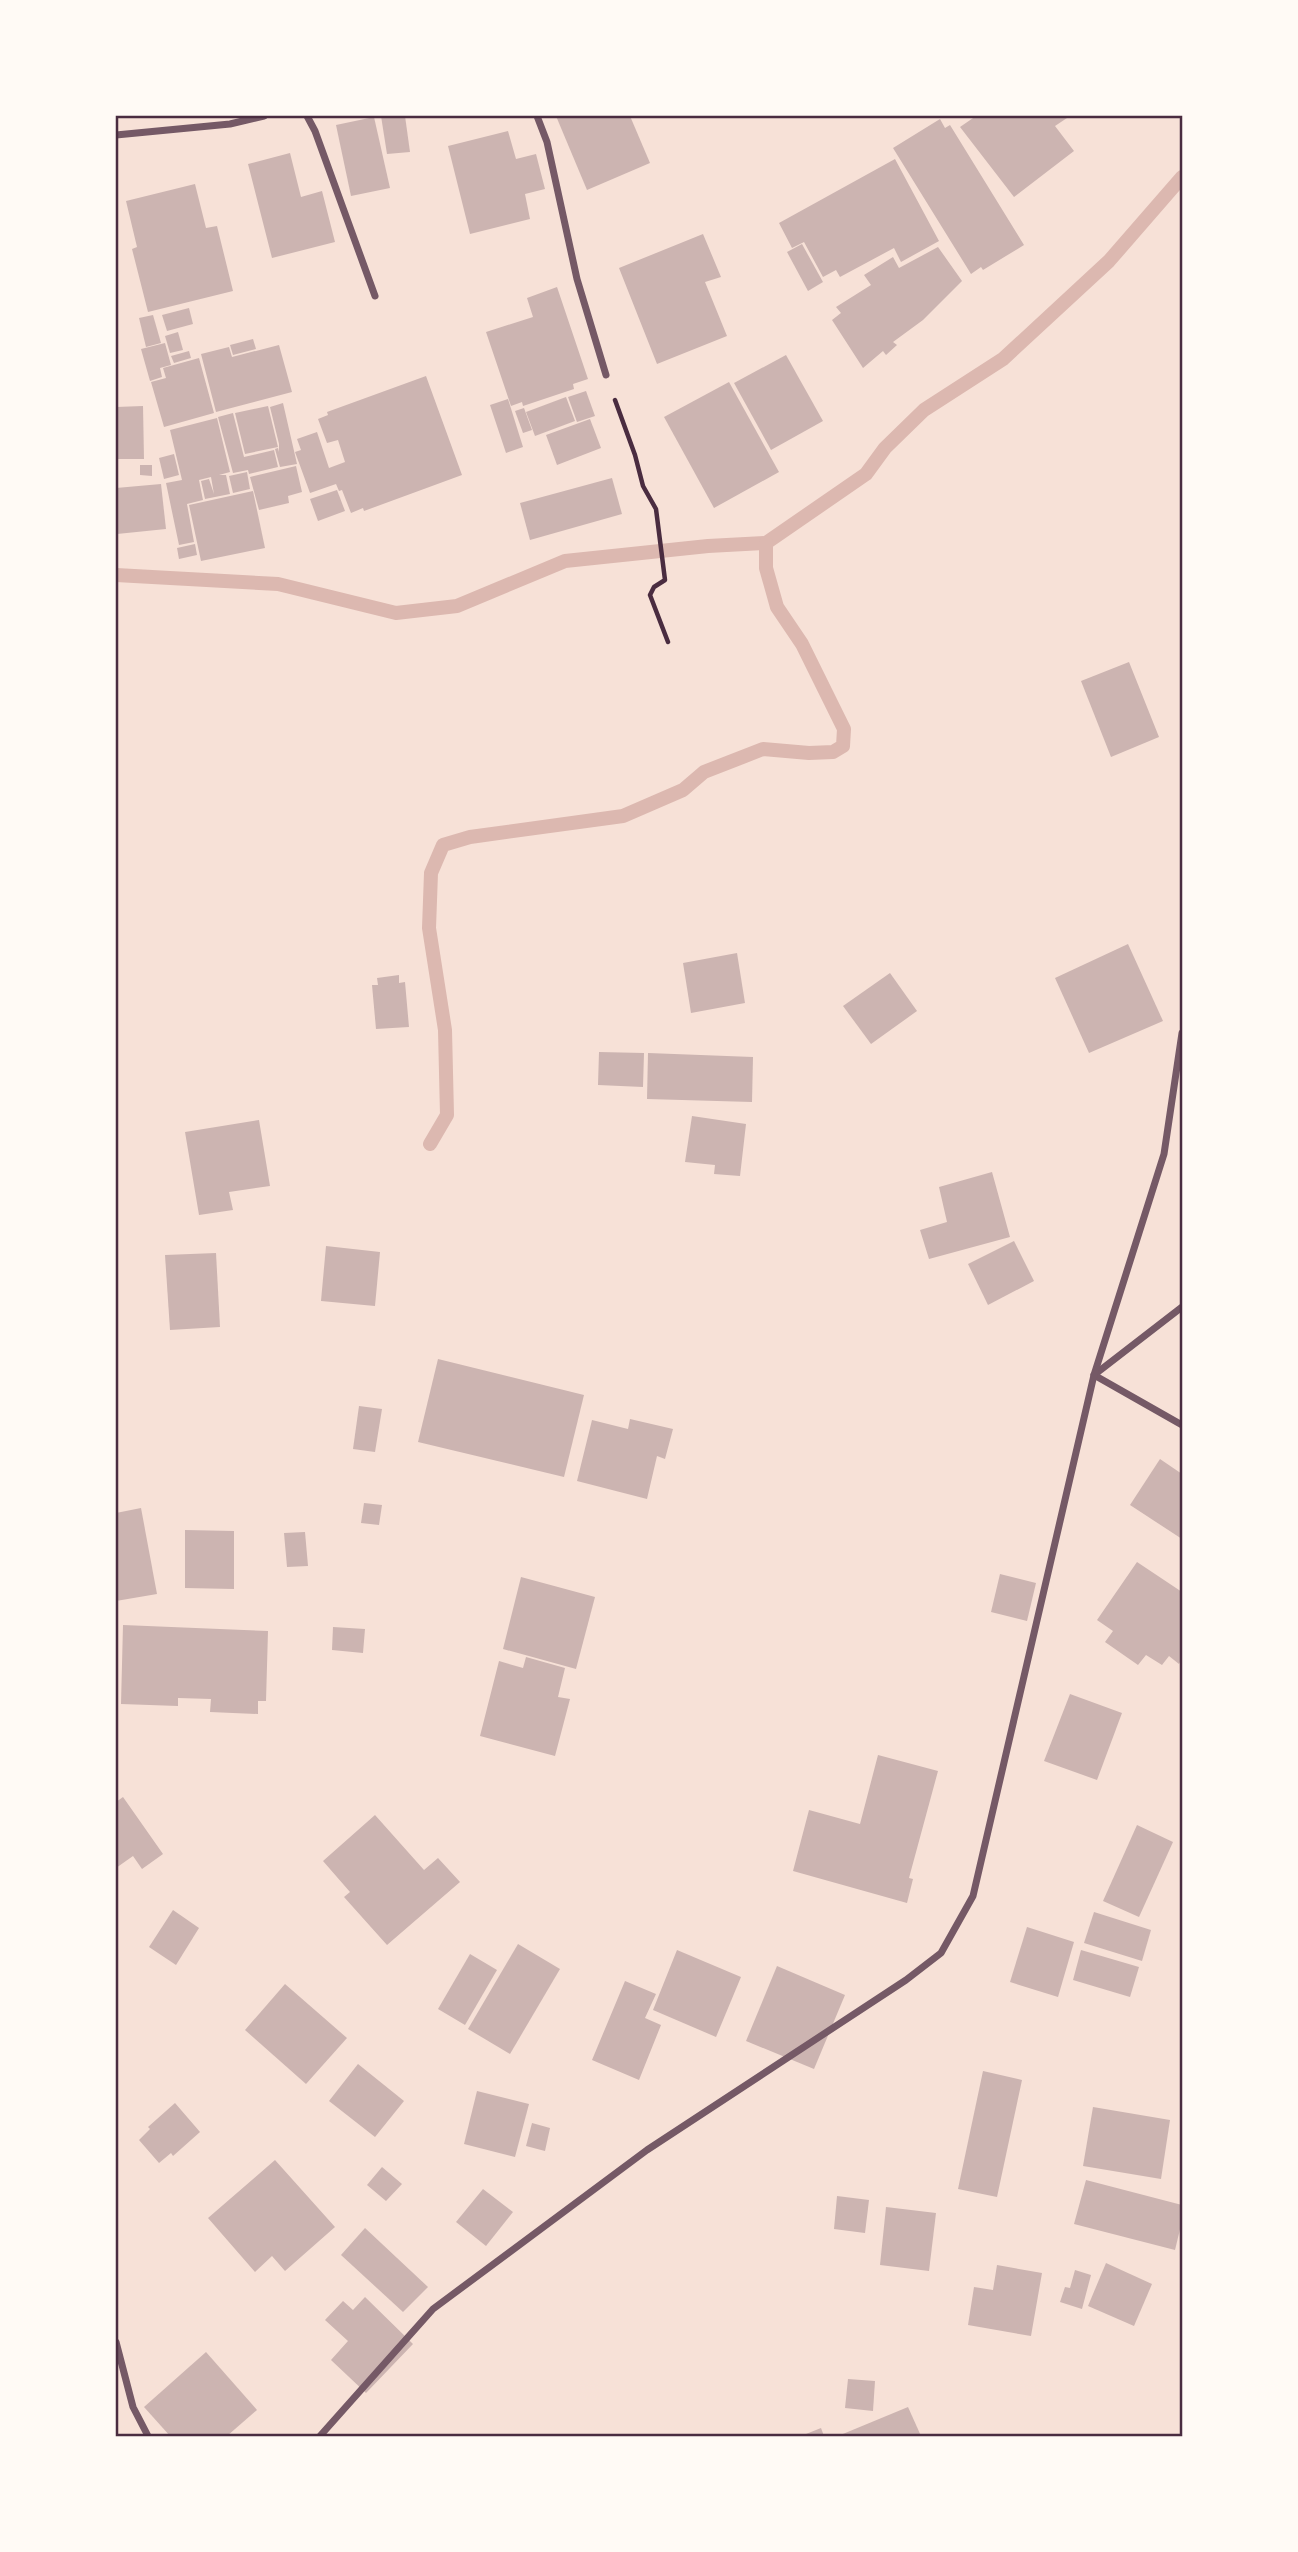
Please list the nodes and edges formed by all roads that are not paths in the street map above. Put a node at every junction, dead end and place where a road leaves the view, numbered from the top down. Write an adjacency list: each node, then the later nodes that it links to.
1 (264, 116): 4 (street)
2 (307, 116): 5 (street)
3 (537, 116): 6 (street)
4 (116, 135)
5 (375, 296)
6 (606, 375)
7 (1182, 1033): 9 (street)
8 (1182, 1307): 9 (street)
9 (1094, 1375): 10 (street); 13 (street)
10 (1182, 1425)
11 (116, 2342): 12 (street)
12 (148, 2437)
13 (320, 2437)

